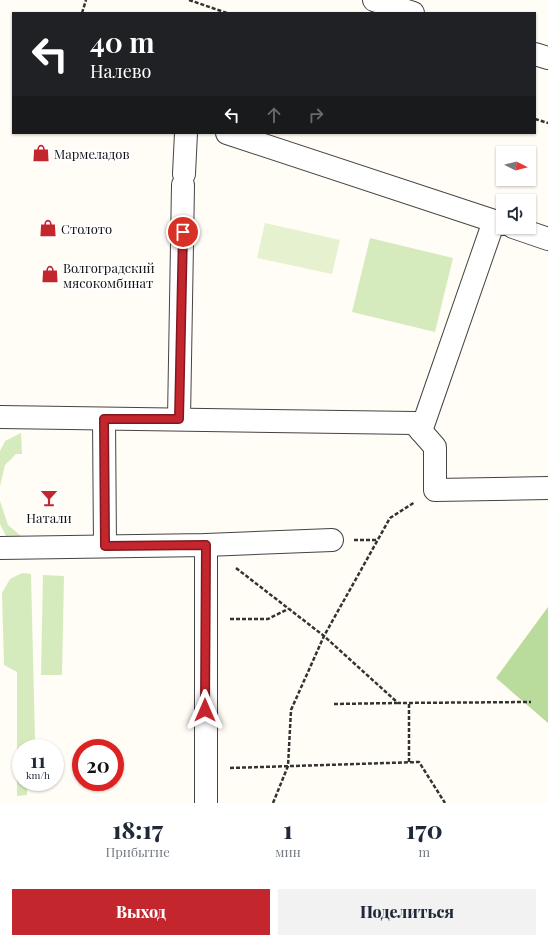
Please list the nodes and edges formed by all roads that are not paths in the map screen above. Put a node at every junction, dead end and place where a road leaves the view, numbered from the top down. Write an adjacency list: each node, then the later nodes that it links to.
1 (374, 0): 2 (lane)
2 (410, 12)
3 (536, 54): 4 (lane)
4 (548, 58)
5 (186, 134): 13 (lane)
6 (230, 134): 7 (lane)
7 (496, 222)
8 (499, 234): 14 (lane)
9 (533, 234): 10 (lane)
10 (548, 239)
11 (0, 417): 12 (lane)
12 (104, 419): 13 (lane); 18 (lane)
13 (179, 419): 14 (lane)
14 (421, 431): 15 (lane)
15 (548, 488)
16 (332, 540): 17 (lane)
17 (206, 545): 18 (lane); 20 (lane)
18 (105, 546): 19 (lane)
19 (0, 548)
20 (206, 803)

